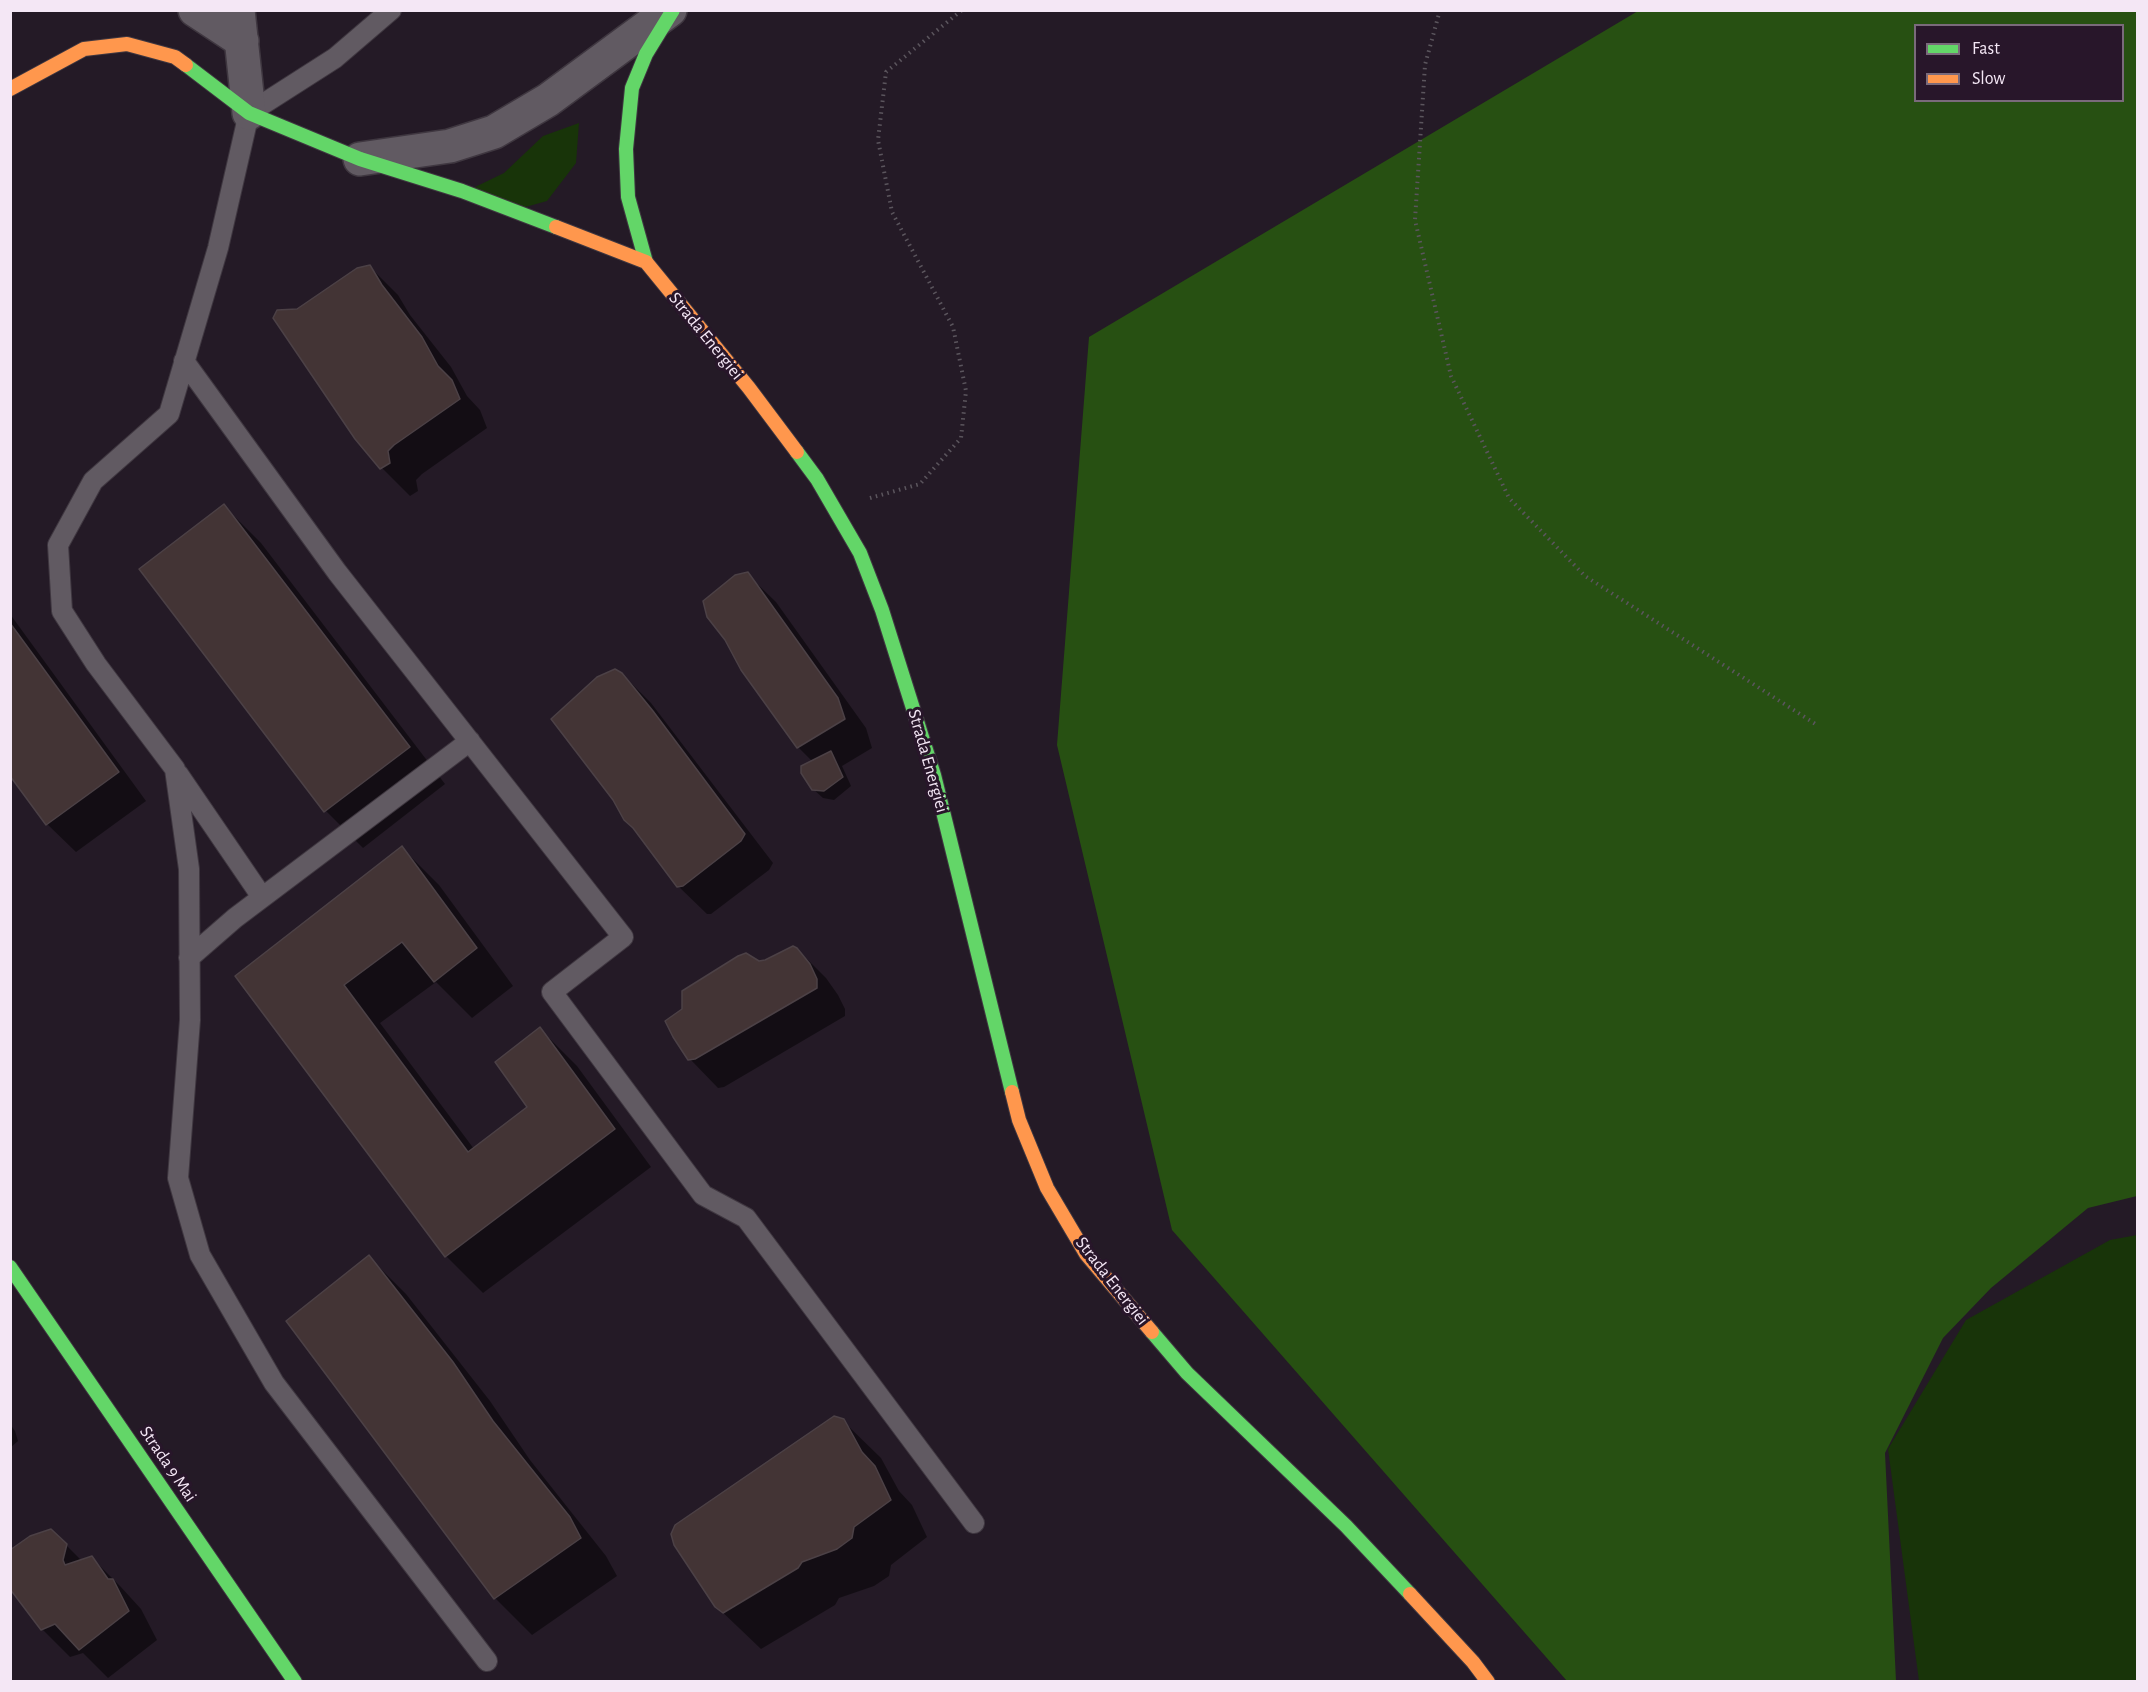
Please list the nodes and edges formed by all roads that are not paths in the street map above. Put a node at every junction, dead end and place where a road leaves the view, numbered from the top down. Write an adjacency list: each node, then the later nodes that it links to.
1 (195, 10): 4 (street)
2 (391, 10): 6 (lane)
3 (671, 10): 7 (street); 8 (street)
4 (240, 26): 6 (street)
5 (10, 89): 6 (street, Strada Energiei)
6 (249, 113): 7 (street, Strada Energiei); 9 (lane)
7 (360, 159): 8 (street, Strada Energiei)
8 (646, 262): 18 (street, Strada Energiei)
9 (184, 361): 10 (lane); 11 (lane)
10 (470, 741): 12 (lane); 15 (lane)
11 (175, 769): 12 (lane); 13 (lane)
12 (262, 897): 13 (lane)
13 (189, 958): 16 (lane)
14 (10, 1267): 17 (street, Strada 9 Mai)
15 (974, 1523)
16 (487, 1661)
17 (295, 1682)
18 (1488, 1682)

